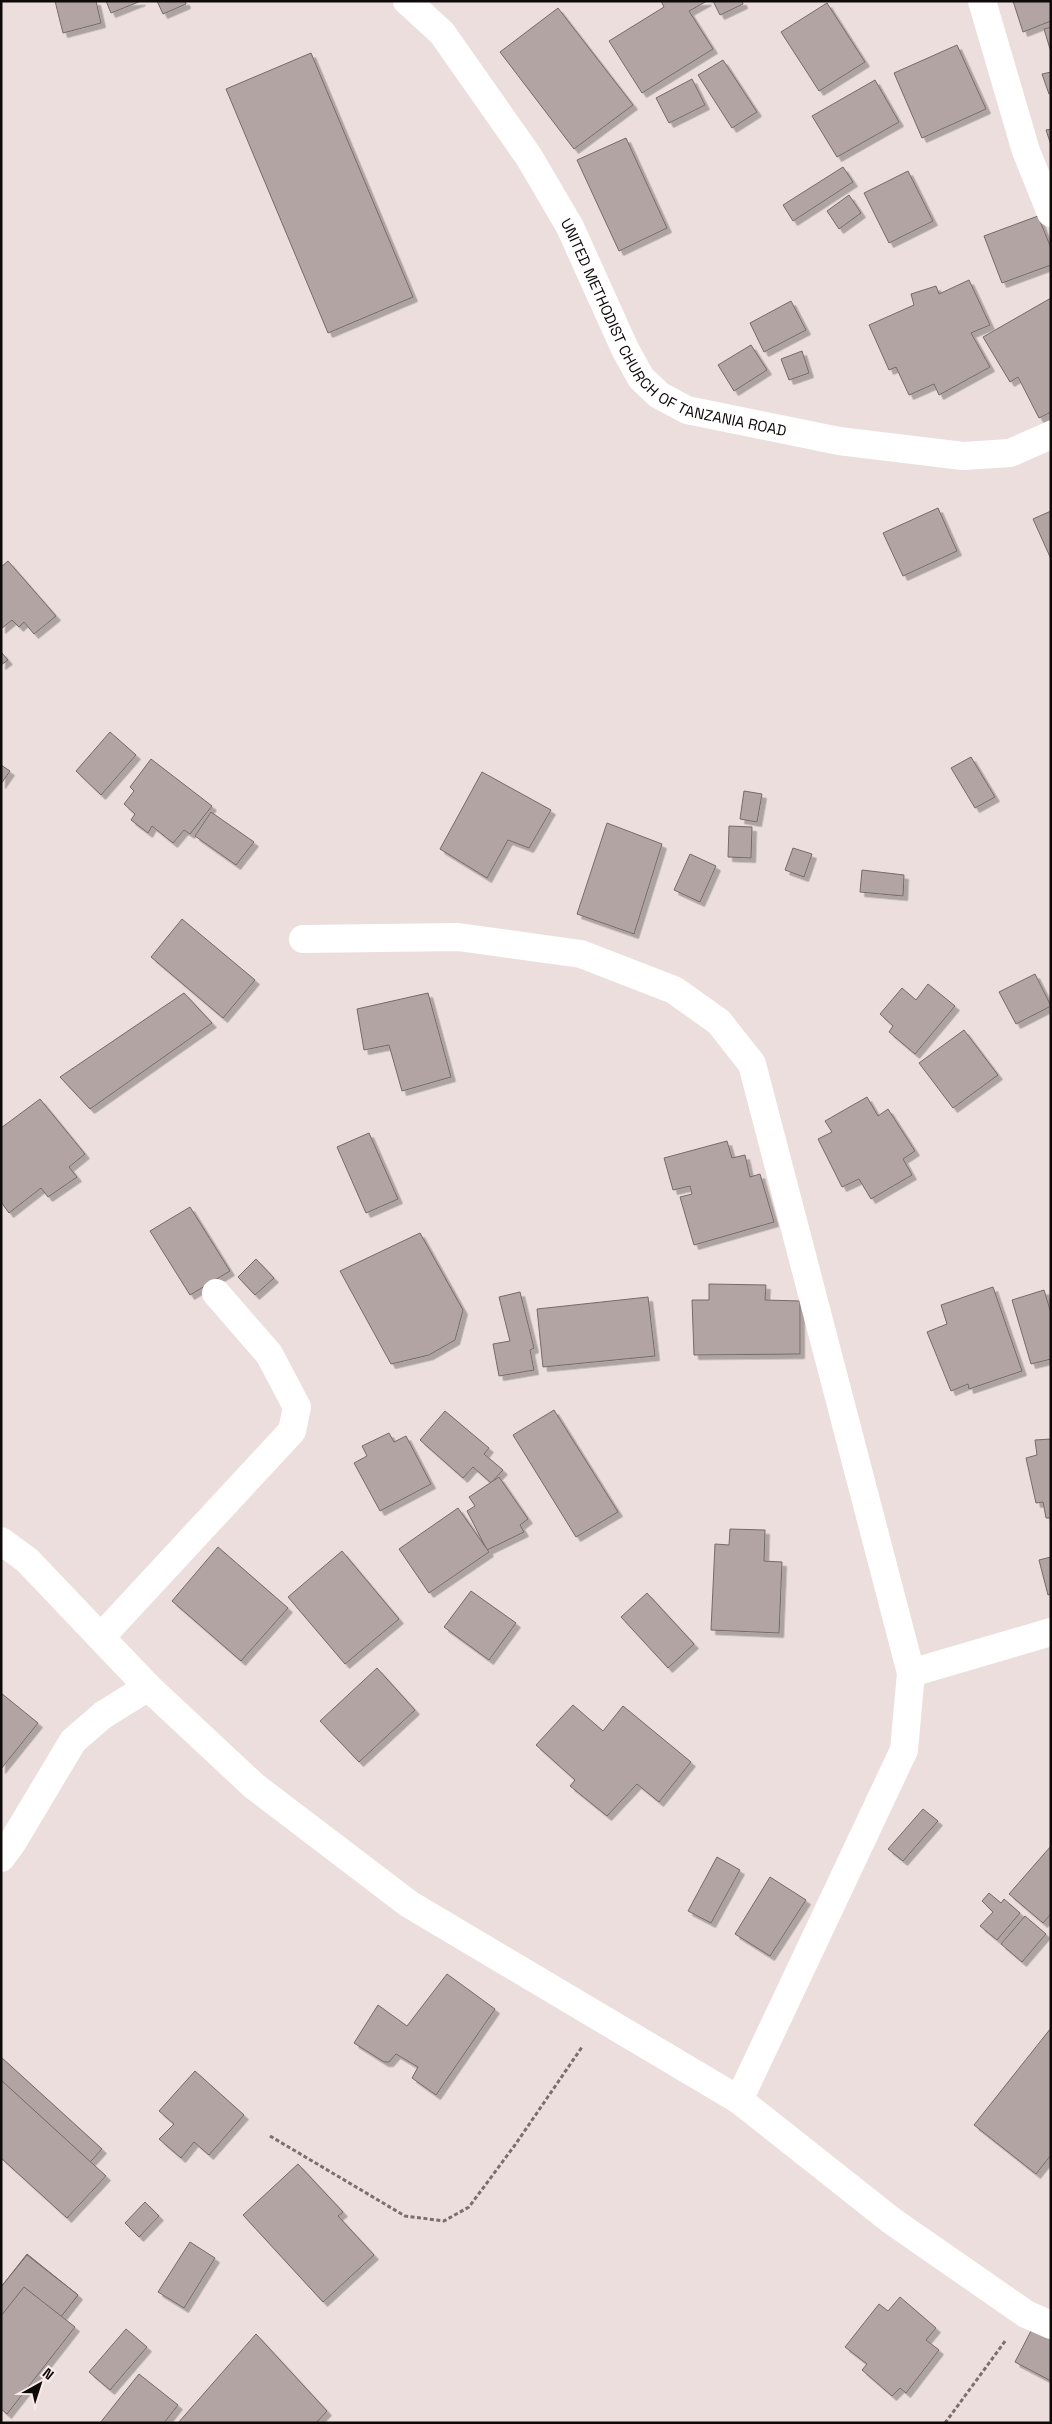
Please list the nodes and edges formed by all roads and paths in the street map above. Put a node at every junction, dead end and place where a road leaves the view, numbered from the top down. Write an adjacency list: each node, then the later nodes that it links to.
1 (407, 1): 4 (street, UNITED METHODIST CHURCH OF TANZANIA ROAD)
2 (982, 1): 3 (street)
3 (1051, 213)
4 (1051, 435)
5 (304, 939): 10 (street)
6 (216, 1293): 9 (street)
7 (1, 1541): 9 (street)
8 (1051, 1632): 10 (street)
9 (101, 1638): 11 (street)
10 (911, 1673): 14 (street)
11 (148, 1687): 12 (street); 13 (street)
12 (1, 1858)
13 (602, 2017): 14 (street); 15 (path)
14 (740, 2100): 16 (street)
15 (270, 2136)
16 (1026, 2314): 17 (street); 18 (path)
17 (1051, 2325)
18 (945, 2423)

